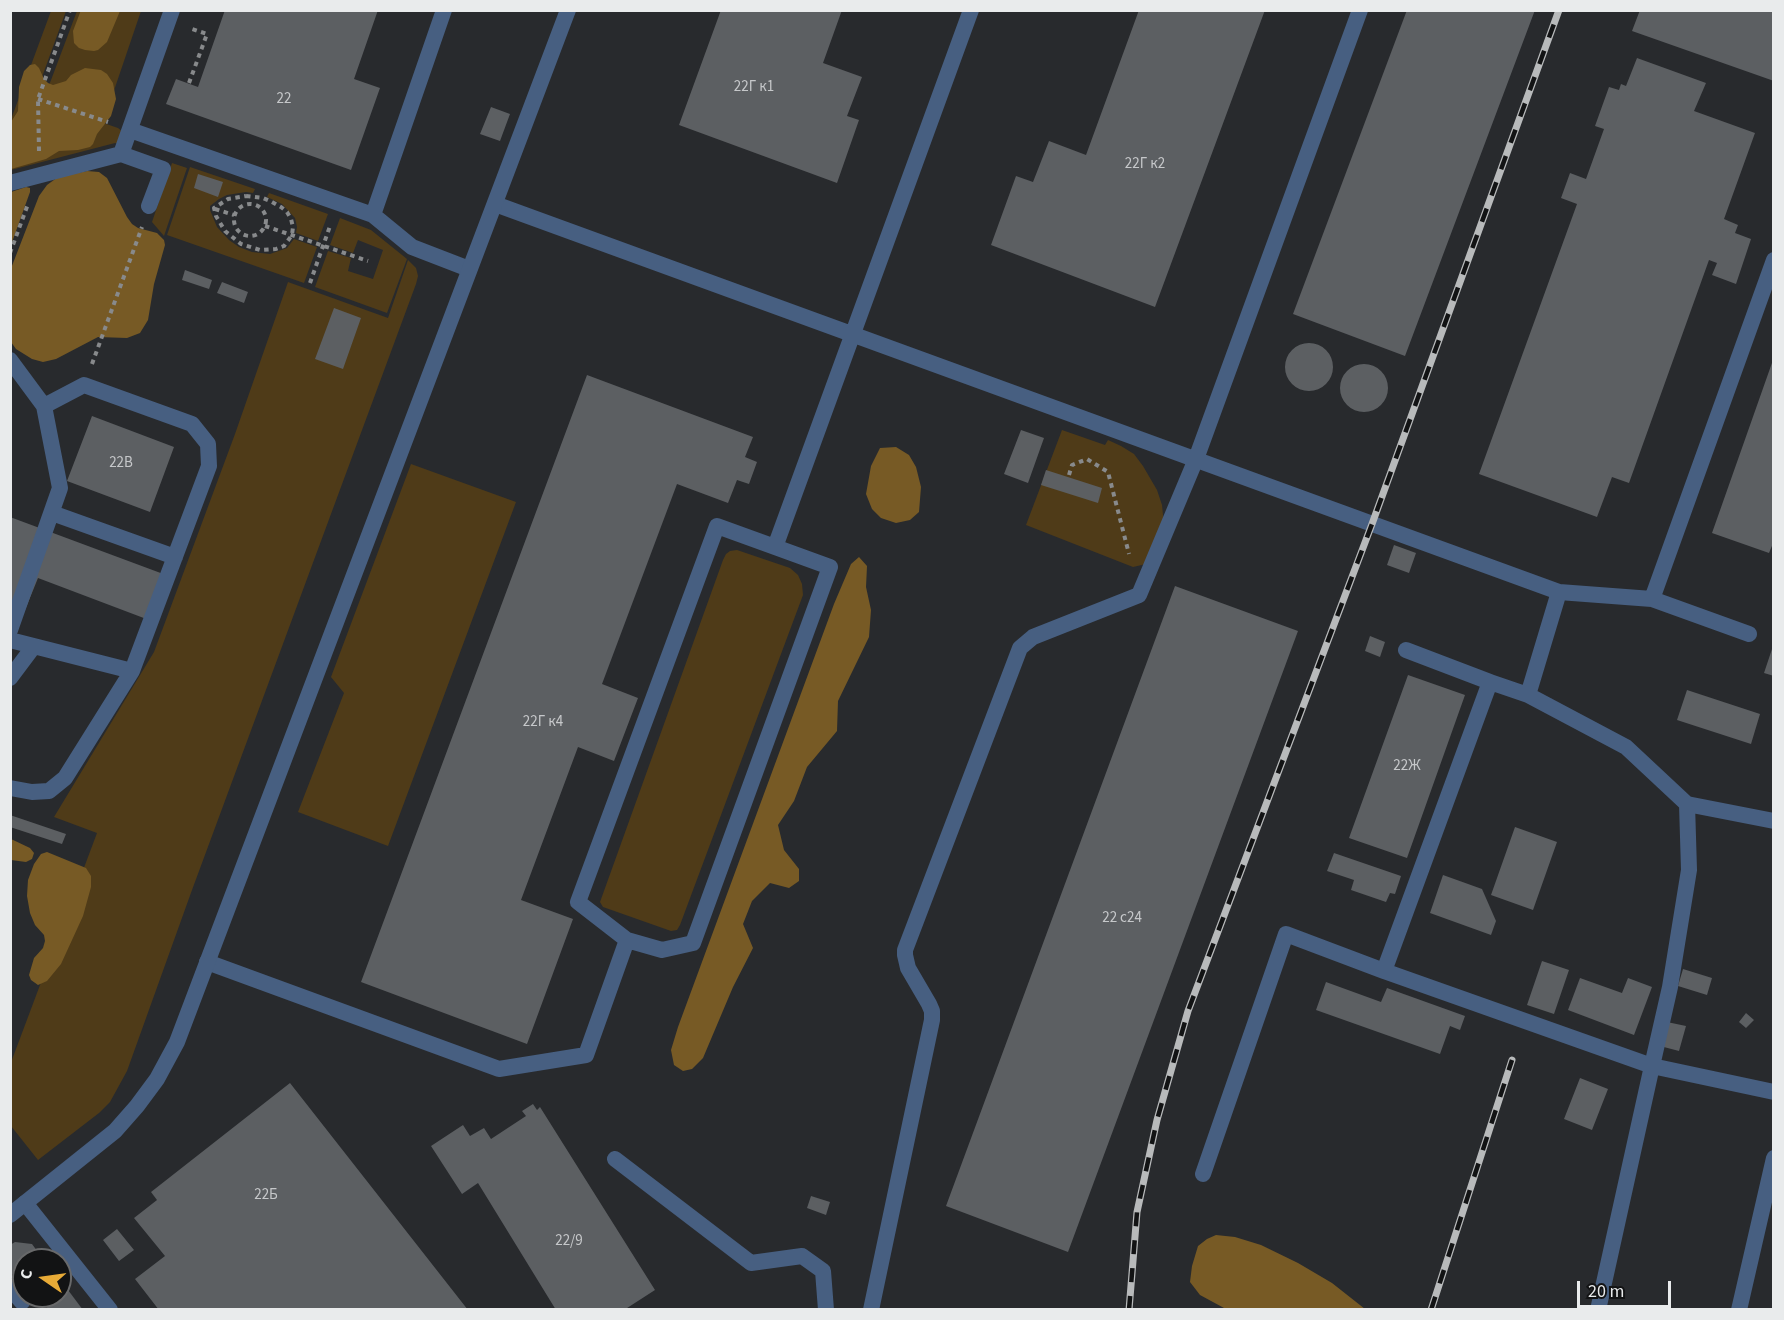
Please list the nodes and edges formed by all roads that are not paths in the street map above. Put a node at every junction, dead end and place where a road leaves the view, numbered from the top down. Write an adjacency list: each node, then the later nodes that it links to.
1 (172, 10): 6 (street)
2 (444, 10): 11 (street)
3 (568, 10): 9 (street)
4 (971, 10): 14 (street)
5 (1360, 10): 17 (street)
6 (130, 130): 7 (street); 11 (street)
7 (121, 154): 8 (street); 10 (street)
8 (10, 183)
9 (495, 204): 13 (street); 14 (street)
10 (149, 206)
11 (373, 215): 13 (street)
12 (1773, 260): 22 (street)
13 (469, 269): 36 (street)
14 (853, 334): 17 (street); 19 (street)
15 (10, 360): 16 (street)
16 (44, 406): 18 (street); 20 (street)
17 (1196, 459): 21 (street); 47 (street)
18 (52, 513): 20 (street); 23 (street)
19 (775, 547): 35 (street); 35 (street)
20 (175, 557): 28 (street)
21 (1559, 592): 22 (street); 31 (street)
22 (1652, 599): 24 (street)
23 (10, 630)
24 (1749, 634)
25 (10, 640): 26 (street)
26 (34, 646): 28 (street); 29 (street)
27 (1406, 650): 30 (street)
28 (132, 671): 32 (street)
29 (10, 678)
30 (1490, 682): 31 (street); 37 (street)
31 (1528, 695): 33 (street)
32 (10, 788)
33 (1687, 804): 34 (street); 38 (street)
34 (1773, 821)
35 (627, 940): 36 (street)
36 (207, 962): 43 (street)
37 (1384, 971): 38 (street); 42 (street)
38 (1652, 1066): 39 (street); 48 (street)
39 (1773, 1092)
40 (1773, 1158): 49 (street)
41 (615, 1159): 46 (street)
42 (1203, 1174)
43 (25, 1203): 44 (street); 45 (street)
44 (10, 1215)
45 (110, 1310)
46 (826, 1310)
47 (871, 1310)
48 (1598, 1310)
49 (1739, 1310)

